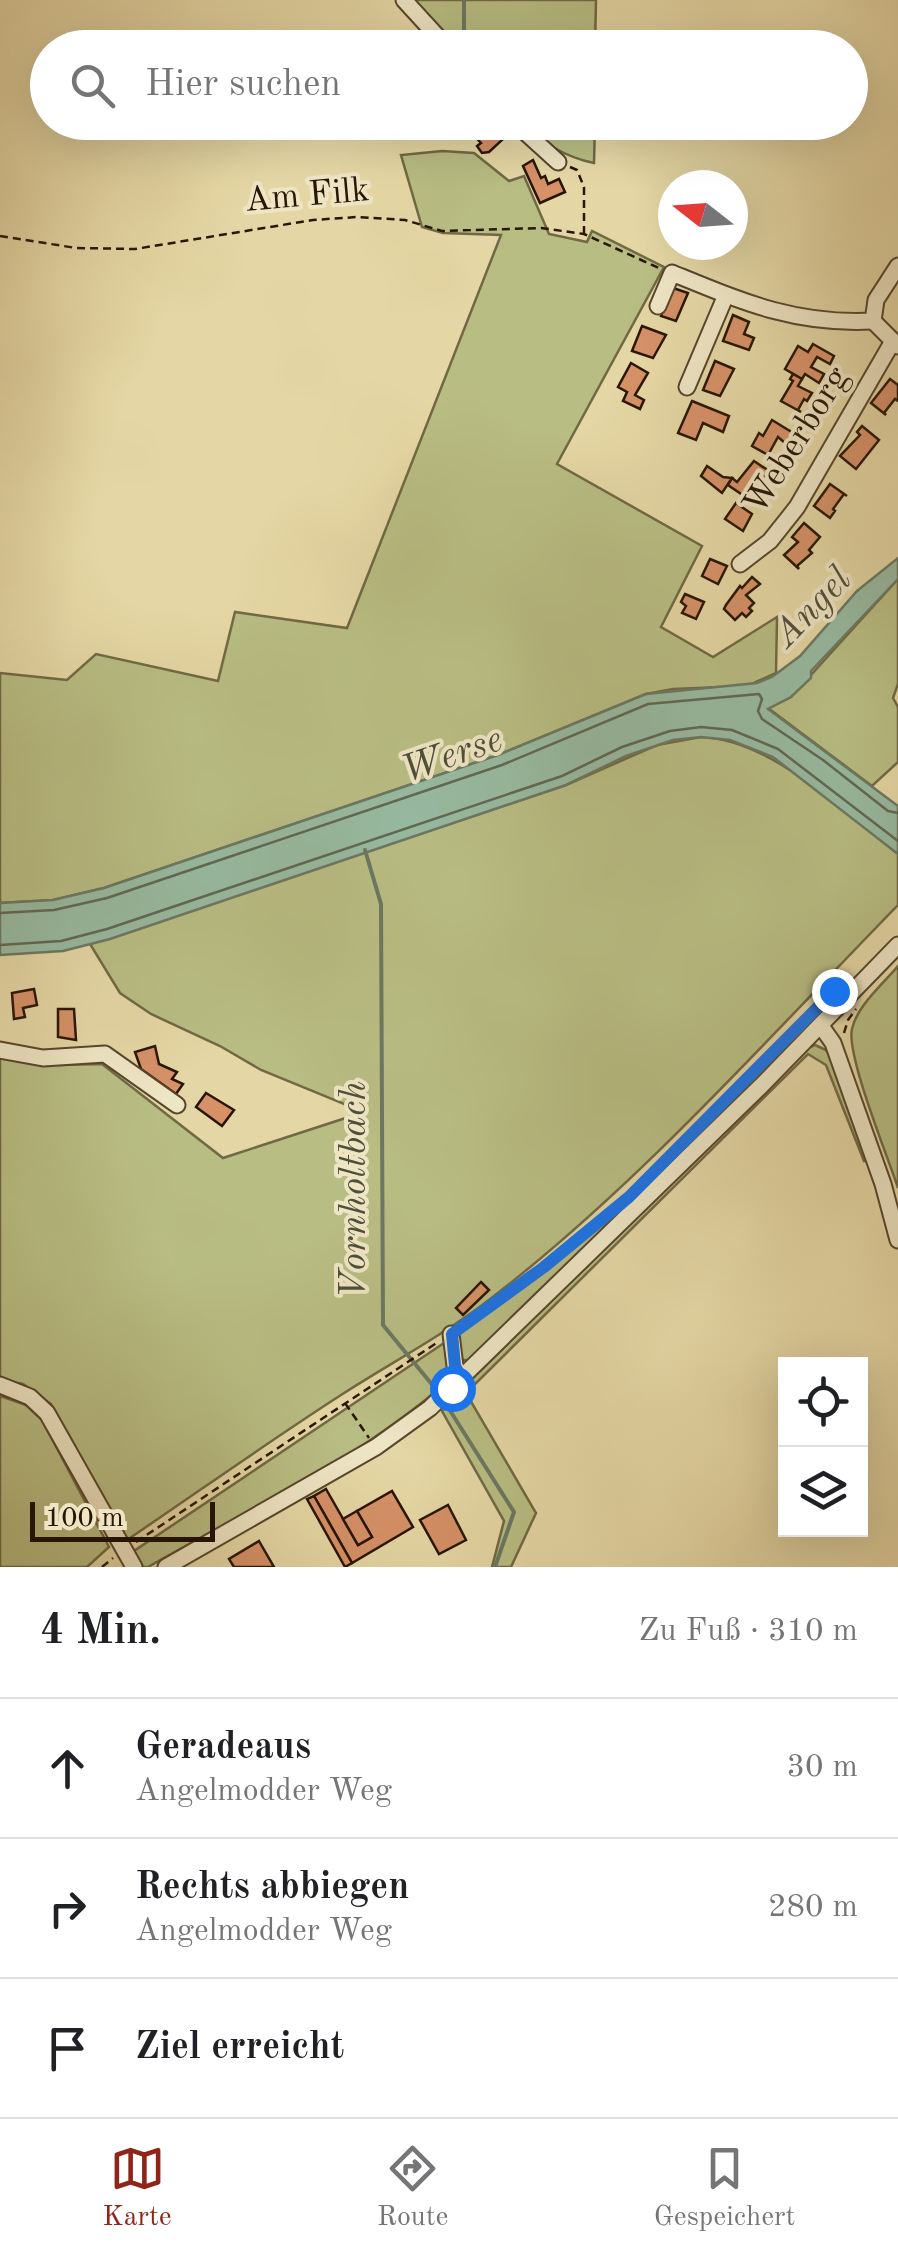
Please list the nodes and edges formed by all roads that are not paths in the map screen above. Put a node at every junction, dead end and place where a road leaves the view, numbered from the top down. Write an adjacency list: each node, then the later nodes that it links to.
1 (404, 0): 2 (street)
2 (432, 30)
3 (534, 140): 4 (street)
4 (558, 162)
5 (898, 266): 8 (street)
6 (726, 295): 7 (street); 8 (street); 10 (street)
7 (658, 306)
8 (873, 321): 9 (street)
9 (896, 343): 11 (street, Weberborg)
10 (687, 387)
11 (740, 564)
12 (898, 946): 13 (street)
13 (821, 1026): 16 (street); 18 (street)
14 (0, 1050): 15 (street)
15 (177, 1105)
16 (898, 1240)
17 (452, 1334): 18 (street)
18 (457, 1384): 20 (street)
19 (0, 1386): 21 (street)
20 (196, 1550): 22 (street); 23 (street)
21 (134, 1567)
22 (166, 1567)
23 (207, 1567)

